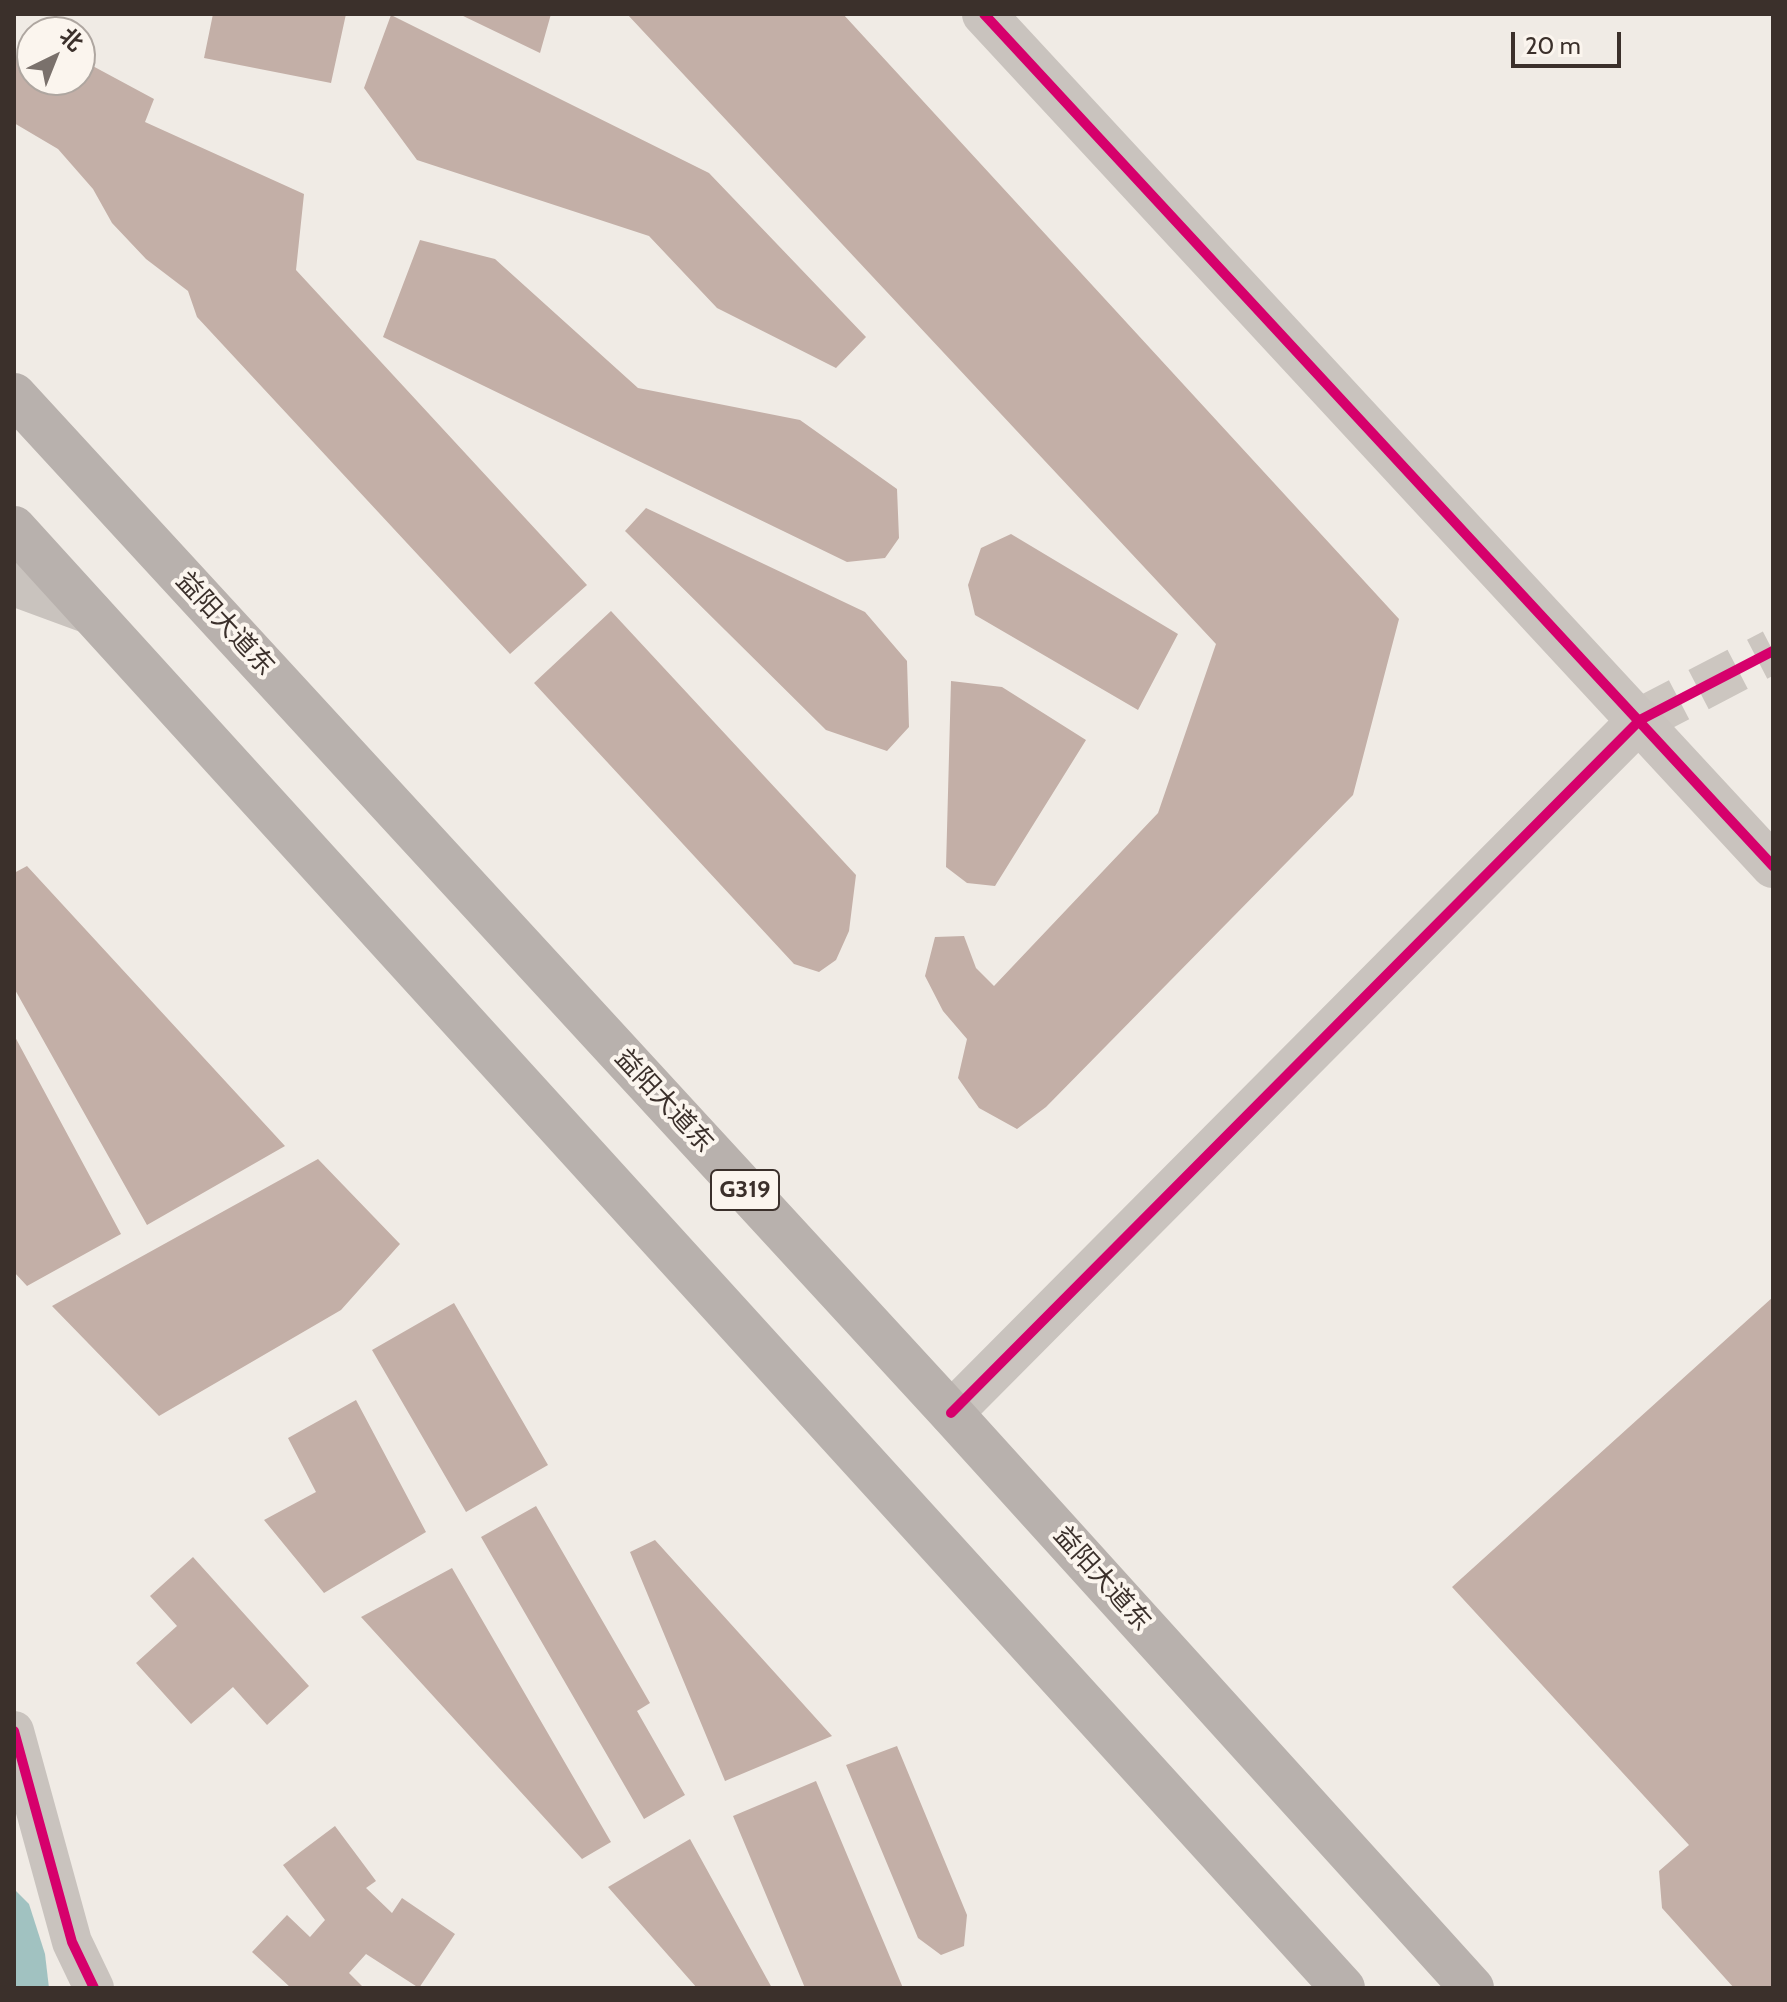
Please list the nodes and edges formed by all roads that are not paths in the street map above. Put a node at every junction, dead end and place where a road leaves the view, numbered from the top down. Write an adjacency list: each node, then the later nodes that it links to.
1 (984, 14): 6 (street)
2 (14, 395): 8 (main road, 益阳大道东 / G319)
3 (14, 528): 5 (main road)
4 (14, 584): 5 (street)
5 (90, 612): 11 (main road)
6 (1640, 720): 7 (street); 8 (street)
7 (1773, 866)
8 (951, 1413): 12 (main road, 益阳大道东 / G319)
9 (14, 1731): 10 (street)
10 (94, 1988)
11 (1343, 1988)
12 (1472, 1988)

